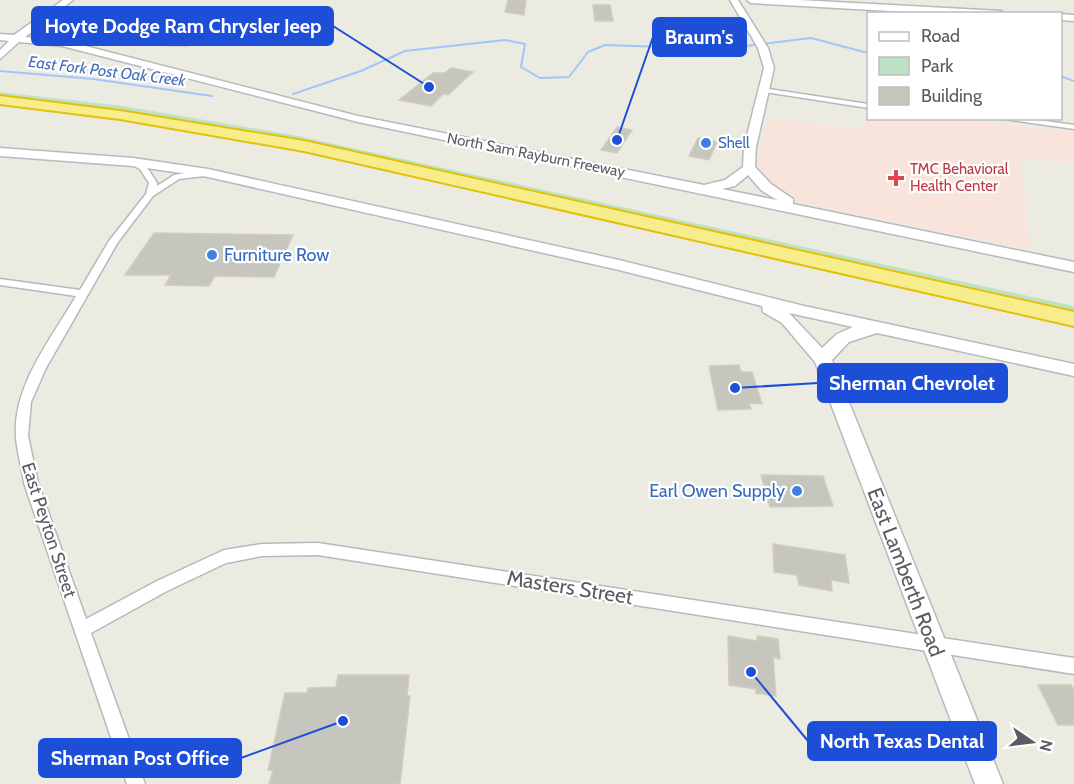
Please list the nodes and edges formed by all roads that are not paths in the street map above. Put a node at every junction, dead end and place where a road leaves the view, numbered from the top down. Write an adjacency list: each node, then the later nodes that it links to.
1 (69, 0): 6 (main road)
2 (734, 0): 11 (main road)
3 (751, 0): 4 (main road)
4 (786, 1): 5 (main road)
5 (968, 12)
6 (35, 24): 7 (main road); 8 (main road); 9 (main road)
7 (0, 36): 8 (main road, North Sam Rayburn Freeway)
8 (17, 38): 9 (main road, North Sam Rayburn Freeway); 10 (main road)
9 (43, 40): 21 (main road, North Sam Rayburn Freeway)
10 (0, 56)
11 (765, 90): 14 (street); 19 (main road)
12 (0, 94): 28 (highway, North Sam Rayburn Freeway)
13 (0, 101): 29 (highway)
14 (867, 106)
15 (1016, 120): 16 (street)
16 (1074, 127)
17 (0, 152): 18 (main road)
18 (133, 162): 20 (main road); 22 (street)
19 (749, 168): 21 (main road); 23 (main road)
20 (208, 173): 22 (street, East Peyton Street); 27 (main road)
21 (698, 188): 23 (main road, North Sam Rayburn Freeway)
22 (150, 194): 26 (street, East Peyton Street)
23 (815, 214): 24 (main road, North Sam Rayburn Freeway)
24 (1074, 267)
25 (0, 282): 26 (street)
26 (83, 294): 33 (street, East Peyton Street)
27 (749, 298): 30 (main road); 31 (main road, East Lamberth Road)
28 (1074, 311)
29 (1074, 319)
30 (882, 327): 31 (main road); 32 (main road)
31 (823, 360): 34 (main road, East Lamberth Road)
32 (1074, 370)
33 (82, 630): 34 (street, Masters Street); 36 (street, East Peyton Street)
34 (934, 644): 35 (street, Masters Street); 37 (main road, East Lamberth Road)
35 (1074, 666)
36 (136, 784)
37 (989, 784)

